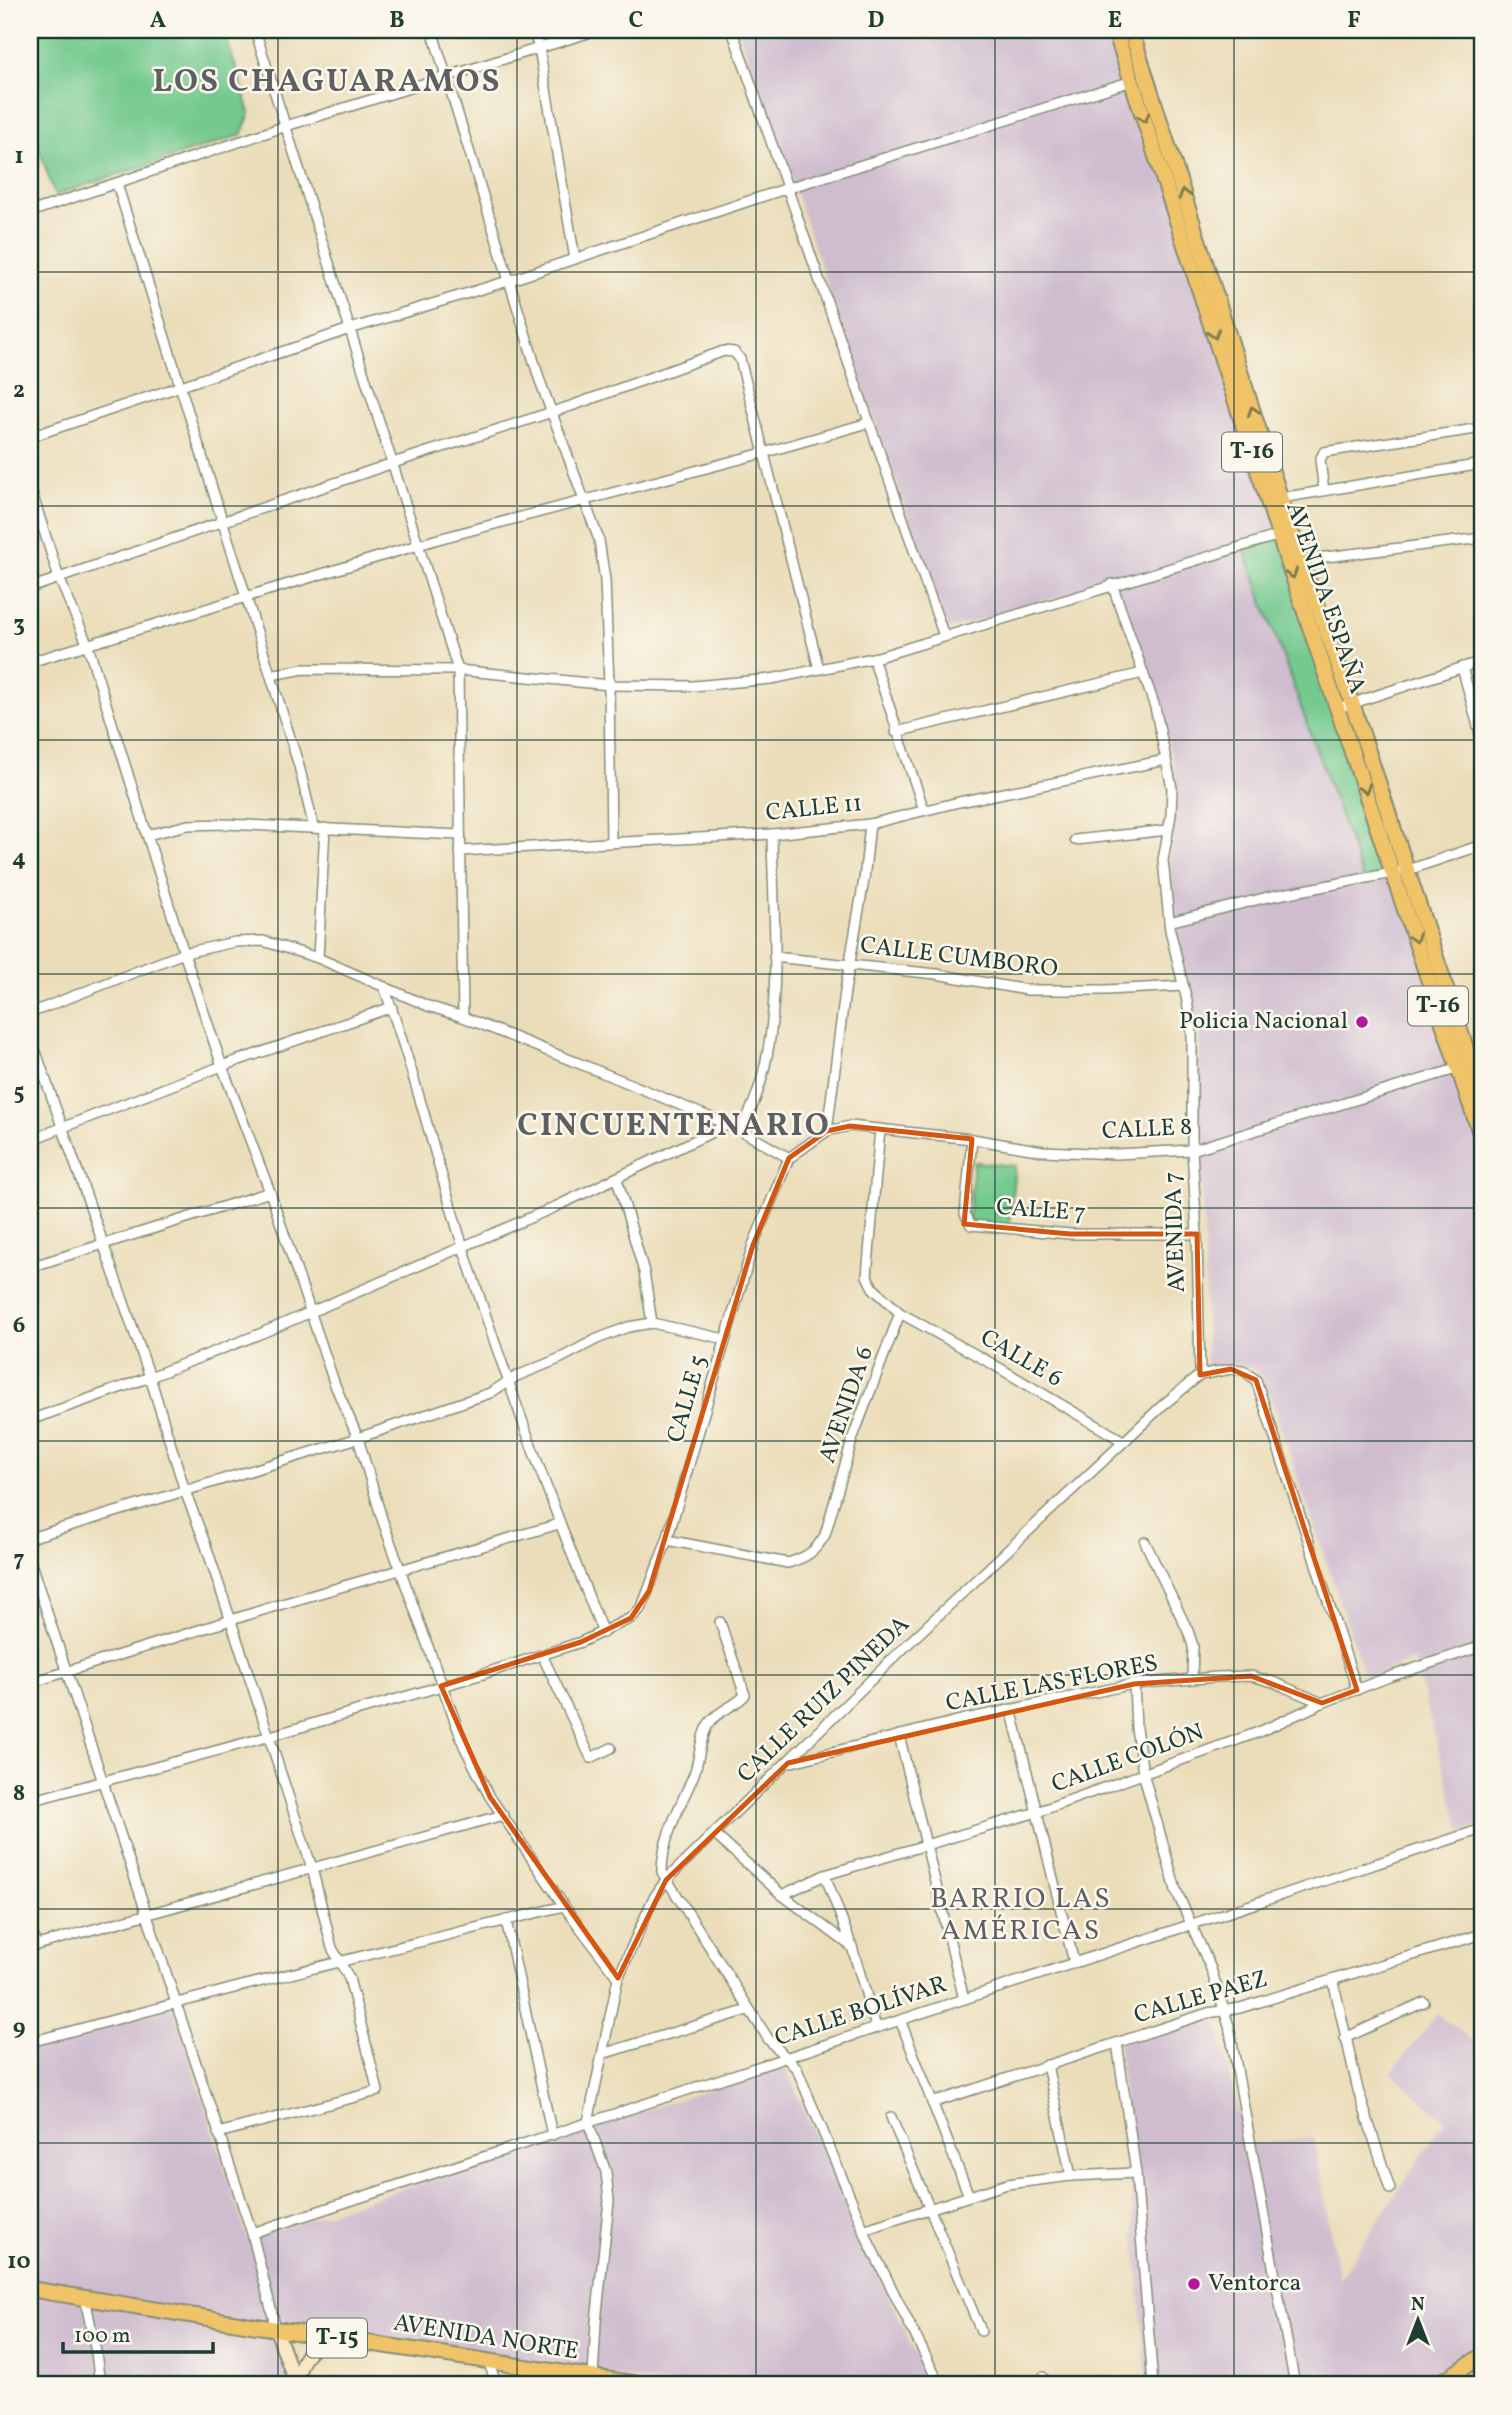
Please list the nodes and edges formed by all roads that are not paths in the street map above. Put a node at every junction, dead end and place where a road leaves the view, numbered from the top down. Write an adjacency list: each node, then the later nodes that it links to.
1 (255, 30): 11 (street)
2 (432, 30): 9 (street)
3 (533, 30): 8 (street)
4 (598, 30): 8 (street)
5 (732, 30): 13 (street)
6 (1115, 30): 10 (highway, AVENIDA ESPAÑA / T-16)
7 (1131, 30): 28 (highway, AVENIDA ESPAÑA / T-16, one-way to 7)
8 (539, 48): 9 (street); 15 (street)
9 (447, 76): 11 (street); 16 (street)
10 (1132, 81): 13 (street); 31 (highway, AVENIDA ESPAÑA / T-16, one-way to 31)
11 (286, 126): 12 (street); 17 (street)
12 (117, 184): 14 (street); 18 (street)
13 (788, 188): 15 (street); 20 (street)
14 (30, 212)
15 (575, 259): 16 (street)
16 (508, 281): 17 (street); 19 (street)
17 (351, 329): 18 (street); 24 (street)
18 (181, 386): 22 (street); 30 (street)
19 (551, 412): 23 (street); 24 (street); 29 (street)
20 (868, 423): 23 (street); 39 (street)
21 (1482, 428): 27 (street)
22 (30, 437)
23 (763, 453): 29 (street); 45 (street)
24 (393, 463): 30 (street); 33 (street)
25 (1482, 464): 27 (street)
26 (30, 487): 35 (street)
27 (1324, 491): 28 (street)
28 (1281, 498): 31 (highway, AVENIDA ESPAÑA / T-16)
29 (584, 499): 33 (street); 49 (street)
30 (224, 522): 35 (street); 38 (street)
31 (1285, 533): 34 (highway, AVENIDA ESPAÑA / T-16); 36 (street); 51 (highway, AVENIDA ESPAÑA / T-16, one-way to 51)
32 (1482, 538): 34 (street)
33 (419, 545): 38 (street); 46 (street)
34 (1301, 560): 50 (highway, AVENIDA ESPAÑA / T-16)
35 (59, 578): 37 (street); 40 (street)
36 (1112, 584): 39 (street); 47 (street, AVENIDA 7)
37 (30, 588)
38 (246, 596): 40 (street); 48 (street)
39 (944, 636): 41 (street)
40 (88, 643): 43 (street); 61 (street)
41 (873, 658): 45 (street); 52 (street)
42 (1482, 661): 44 (street)
43 (30, 662)
44 (1462, 667): 50 (street); 53 (street)
45 (819, 669): 49 (street)
46 (458, 670): 48 (street); 49 (street); 62 (street)
47 (1143, 673): 52 (street); 54 (street, AVENIDA 7)
48 (271, 675): 57 (street)
49 (609, 685): 64 (street)
50 (1352, 703): 51 (street); 67 (highway, AVENIDA ESPAÑA / T-16)
51 (1338, 708): 67 (highway, AVENIDA ESPAÑA / T-16, one-way to 67)
52 (896, 732): 55 (street)
53 (1482, 741)
54 (1167, 760): 55 (street, CALLE 11); 59 (street, AVENIDA 7)
55 (924, 810): 56 (street, CALLE 11)
56 (870, 824): 60 (street, CALLE 11); 72 (street)
57 (314, 828): 58 (street); 61 (street)
58 (325, 828): 62 (street); 71 (street)
59 (1168, 830): 63 (street); 68 (street, AVENIDA 7)
60 (772, 834): 64 (street, CALLE 11); 70 (street)
61 (146, 835): 69 (street)
62 (460, 835): 66 (street)
63 (1074, 840)
64 (611, 843): 66 (street, CALLE 11)
65 (1482, 845): 67 (street)
66 (460, 851): 77 (street)
67 (1400, 872): 68 (street); 80 (highway, AVENIDA ESPAÑA / T-16, one-way to 80); 81 (highway, AVENIDA ESPAÑA / T-16)
68 (1169, 922): 73 (street, AVENIDA 7)
69 (184, 953): 71 (street); 76 (street); 79 (street)
70 (774, 957): 72 (street, CALLE CUMBORO); 85 (street)
71 (318, 958): 74 (street)
72 (849, 964): 73 (street, CALLE CUMBORO); 86 (street)
73 (1183, 986): 90 (street, AVENIDA 7)
74 (384, 987): 75 (street); 77 (street)
75 (392, 1007): 79 (street); 96 (street)
76 (30, 1013)
77 (463, 1017): 82 (street)
78 (30, 1035): 83 (street)
79 (222, 1066): 83 (street); 93 (street)
80 (1459, 1068): 88 (highway, AVENIDA ESPAÑA / T-16); 90 (street, CALLE 8)
81 (1482, 1097)
82 (727, 1125): 85 (street); 92 (street)
83 (62, 1128): 89 (street); 95 (street)
84 (880, 1129): 86 (street, CALLE 8); 87 (street, CALLE 8); 99 (street)
85 (740, 1130): 91 (street)
86 (828, 1131): 91 (street)
87 (972, 1139): 90 (street, CALLE 8); 94 (street, CALLE 7)
88 (1482, 1139)
89 (30, 1140)
90 (1192, 1150): 94 (street, AVENIDA 7)
91 (789, 1158): 101 (street, CALLE 5)
92 (617, 1179): 96 (street); 100 (street)
93 (270, 1192): 95 (street); 98 (street)
94 (1197, 1234): 102 (street, AVENIDA 7)
95 (103, 1244): 97 (street); 103 (street)
96 (463, 1246): 98 (street); 104 (street)
97 (30, 1267)
98 (311, 1311): 103 (street); 106 (street)
99 (900, 1313): 107 (street, CALLE 6); 111 (street, AVENIDA 6)
100 (652, 1323): 101 (street); 104 (street)
101 (725, 1339): 111 (street, CALLE 5)
102 (1200, 1375): 107 (street, CALLE RUIZ PINEDA); 125 (street)
103 (150, 1377): 105 (street); 108 (street)
104 (508, 1381): 106 (street); 109 (street)
105 (30, 1420)
106 (358, 1438): 108 (street); 114 (street)
107 (1122, 1441): 131 (street, CALLE RUIZ PINEDA)
108 (184, 1491): 110 (street); 115 (street)
109 (559, 1524): 114 (street); 117 (street)
110 (30, 1538)
111 (667, 1540): 117 (street, CALLE 5)
112 (1145, 1542): 121 (street)
113 (30, 1561): 120 (street)
114 (401, 1572): 115 (street); 124 (street)
115 (231, 1621): 120 (street); 129 (street)
116 (720, 1622): 142 (street)
117 (603, 1633): 119 (street, CALLE 5)
118 (1482, 1646): 125 (street, CALLE COLÓN)
119 (542, 1655): 124 (street, CALLE 5); 130 (street)
120 (67, 1671): 122 (street); 133 (street)
121 (1192, 1679): 123 (street, CALLE LAS FLORES); 126 (street, CALLE LAS FLORES)
122 (30, 1683)
123 (1134, 1684): 127 (street, CALLE LAS FLORES); 132 (street)
124 (441, 1686): 129 (street, CALLE 5); 136 (street)
125 (1357, 1690): 126 (street, CALLE COLÓN)
126 (1322, 1703): 132 (street, CALLE COLÓN)
127 (1011, 1709): 128 (street, CALLE LAS FLORES); 135 (street)
128 (899, 1735): 131 (street, CALLE LAS FLORES); 139 (street)
129 (267, 1737): 133 (street, CALLE 5); 140 (street)
130 (611, 1748)
131 (788, 1763): 138 (street, CALLE RUIZ PINEDA)
132 (1143, 1773): 135 (street, CALLE COLÓN); 147 (street)
133 (103, 1781): 134 (street, CALLE 5); 145 (street)
134 (30, 1801)
135 (1037, 1812): 139 (street, CALLE COLÓN); 153 (street)
136 (503, 1815): 140 (street); 144 (street)
137 (1482, 1829): 147 (street, CALLE BOLÍVAR)
138 (714, 1834): 142 (street, CALLE RUIZ PINEDA); 143 (street)
139 (927, 1845): 141 (street, CALLE COLÓN); 156 (street)
140 (312, 1868): 145 (street); 152 (street)
141 (825, 1875): 143 (street, CALLE COLÓN); 151 (street)
142 (666, 1880): 154 (street, CALLE RUIZ PINEDA); 159 (street)
143 (782, 1895): 151 (street)
144 (564, 1906): 146 (street); 154 (street)
145 (146, 1914): 150 (street); 158 (street)
146 (506, 1920): 152 (street); 173 (street)
147 (1192, 1924): 153 (street, CALLE BOLÍVAR); 160 (street)
148 (30, 1925): 150 (street)
149 (1482, 1934): 155 (street, CALLE PAEZ)
150 (33, 1946)
151 (852, 1947): 162 (street)
152 (338, 1962): 158 (street); 172 (street)
153 (1074, 1962): 156 (street, CALLE BOLÍVAR)
154 (618, 1978): 166 (street, CALLE RUIZ PINEDA)
155 (1333, 1980): 160 (street, CALLE PAEZ); 163 (street)
156 (964, 1999): 161 (street, CALLE BOLÍVAR)
157 (1424, 2002): 163 (street)
158 (176, 2003): 164 (street); 172 (street)
159 (748, 2010): 166 (street); 167 (street)
160 (1224, 2010): 165 (street, CALLE PAEZ); 195 (street)
161 (900, 2020): 162 (street, CALLE BOLÍVAR); 169 (street)
162 (876, 2027): 167 (street, CALLE BOLÍVAR)
163 (1345, 2038): 176 (street)
164 (30, 2042)
165 (1117, 2043): 168 (street, CALLE PAEZ); 174 (street)
166 (602, 2054): 171 (street, CALLE RUIZ PINEDA)
167 (786, 2056): 171 (street, CALLE BOLÍVAR); 179 (street)
168 (1047, 2066): 169 (street, CALLE PAEZ); 175 (street)
169 (932, 2103): 177 (street)
170 (891, 2117): 178 (street)
171 (588, 2122): 173 (street, CALLE BOLÍVAR); 188 (street)
172 (218, 2133): 180 (street)
173 (552, 2135): 180 (street, CALLE BOLÍVAR)
174 (1136, 2174): 175 (street); 194 (street)
175 (1071, 2176): 177 (street)
176 (1390, 2189)
177 (969, 2196): 178 (street)
178 (929, 2208): 179 (street); 184 (street)
179 (863, 2230): 193 (street)
180 (252, 2233): 183 (street)
181 (30, 2289): 182 (highway, AVENIDA NORTE / T-15)
182 (85, 2298): 183 (highway, AVENIDA NORTE / T-15); 189 (street)
183 (276, 2329): 185 (highway, AVENIDA NORTE / T-15); 190 (main road)
184 (981, 2331)
185 (329, 2337): 187 (highway, AVENIDA NORTE / T-15); 190 (main road)
186 (1482, 2356): 196 (highway)
187 (488, 2361): 188 (highway, AVENIDA NORTE / T-15); 191 (street)
188 (593, 2377): 192 (highway, AVENIDA NORTE / T-15)
189 (100, 2385)
190 (296, 2385)
191 (497, 2385)
192 (645, 2385)
193 (940, 2385)
194 (1153, 2385)
195 (1295, 2385)
196 (1436, 2385)

